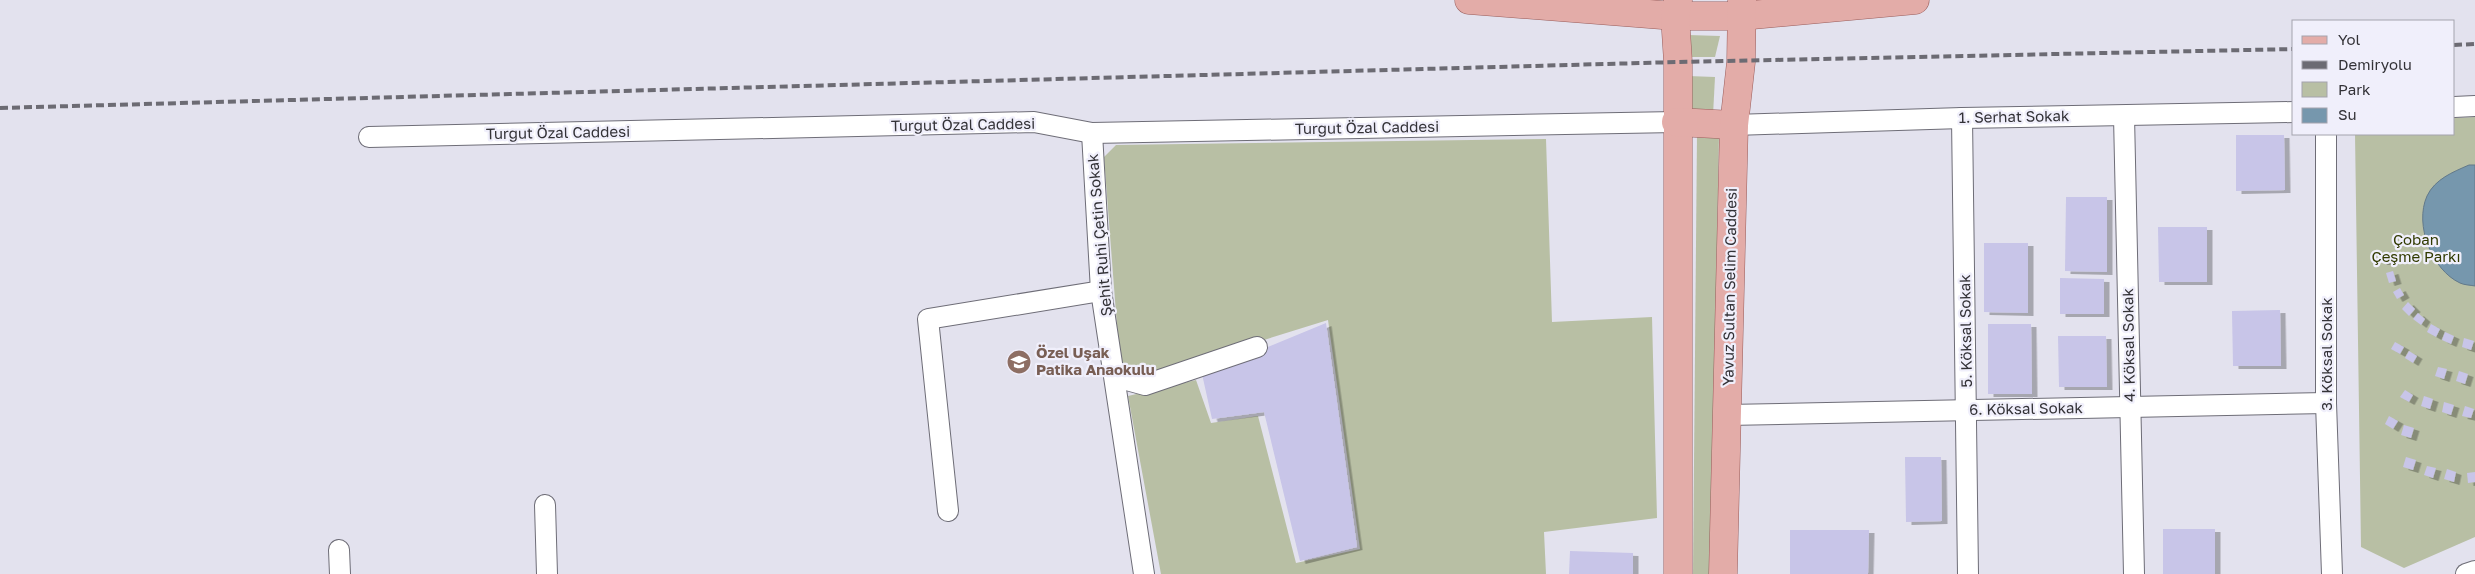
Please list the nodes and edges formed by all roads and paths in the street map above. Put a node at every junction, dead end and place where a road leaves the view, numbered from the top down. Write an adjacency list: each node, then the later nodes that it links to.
1 (1469, 0): 3 (main road)
2 (1916, 0): 4 (main road)
3 (1676, 8): 4 (main road); 10 (main road)
4 (1741, 8): 11 (main road, Yavuz Sultan Selim Caddesi)
5 (2475, 106): 6 (street)
6 (2455, 107)
7 (2292, 112): 8 (street, 1. Serhat Sokak)
8 (2124, 116): 9 (street, 1. Serhat Sokak); 19 (street, 4. Köksal Sokak)
9 (1962, 118): 11 (street, 1. Serhat Sokak); 20 (street, 5. Köksal Sokak)
10 (1676, 122): 11 (main road); 12 (street, Turgut Özal Caddesi); 29 (main road)
11 (1734, 125): 21 (main road, Yavuz Sultan Selim Caddesi)
12 (1092, 132): 14 (street, Turgut Özal Caddesi); 15 (street, Şehit Ruhi Çetin Sokak)
13 (2326, 135): 18 (street, 3. Köksal Sokak)
14 (369, 137)
15 (1101, 291): 17 (street, Şehit Ruhi Çetin Sokak); 23 (street)
16 (1257, 347): 17 (street)
17 (1116, 377): 28 (street, Şehit Ruhi Çetin Sokak)
18 (2326, 403): 19 (street, 6. Köksal Sokak); 33 (street, 3. Köksal Sokak)
19 (2131, 407): 20 (street, 6. Köksal Sokak); 32 (street, 4. Köksal Sokak)
20 (1968, 410): 21 (street, 6. Köksal Sokak); 31 (street, 5. Köksal Sokak)
21 (1726, 415): 30 (main road, Yavuz Sultan Selim Caddesi)
22 (546, 505): 27 (street)
23 (948, 510)
24 (339, 550): 26 (street)
25 (2475, 571): 34 (street)
26 (340, 574)
27 (547, 574)
28 (1144, 574)
29 (1678, 574)
30 (1723, 574)
31 (1968, 574)
32 (2134, 574)
33 (2332, 574)
34 (2466, 574)

